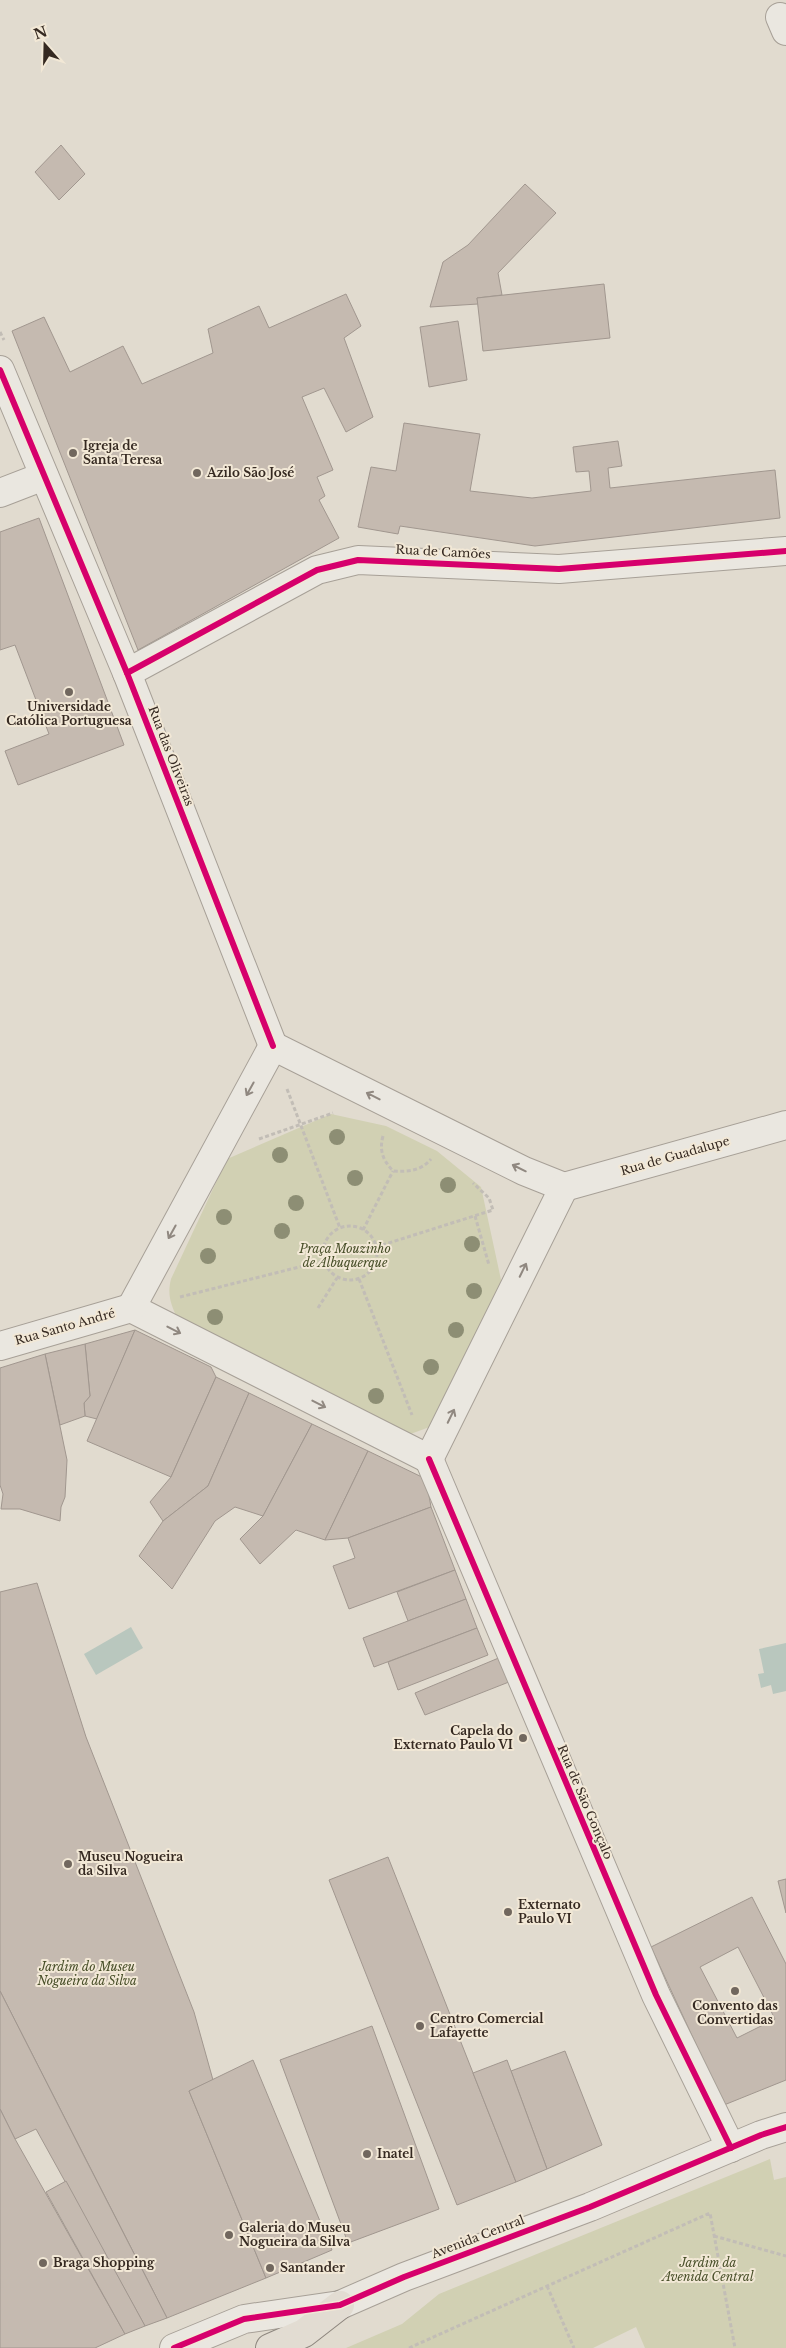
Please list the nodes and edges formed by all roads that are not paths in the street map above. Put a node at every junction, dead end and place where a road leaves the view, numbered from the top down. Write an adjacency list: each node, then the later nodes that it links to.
1 (0, 370): 2 (street, Rua das Oliveiras)
2 (44, 476): 3 (street); 5 (street, Rua das Oliveiras)
3 (0, 493)
4 (786, 551): 5 (street, Rua de Camões)
5 (127, 673): 6 (street, Rua das Oliveiras)
6 (273, 1046): 8 (street, one-way to 6); 9 (street, one-way to 9)
7 (786, 1125): 8 (street, Rua de Guadalupe)
8 (564, 1187): 11 (street, one-way to 8)
9 (130, 1308): 10 (street, Rua Santo André); 11 (street, one-way to 11)
10 (0, 1346)
11 (430, 1459): 13 (street, Rua de São Gonçalo)
12 (786, 2128): 13 (street, Avenida Central)
13 (731, 2148): 14 (street, Avenida Central)
14 (340, 2305): 15 (street, Avenida Central); 16 (main road)
15 (174, 2348)
16 (270, 2348)

